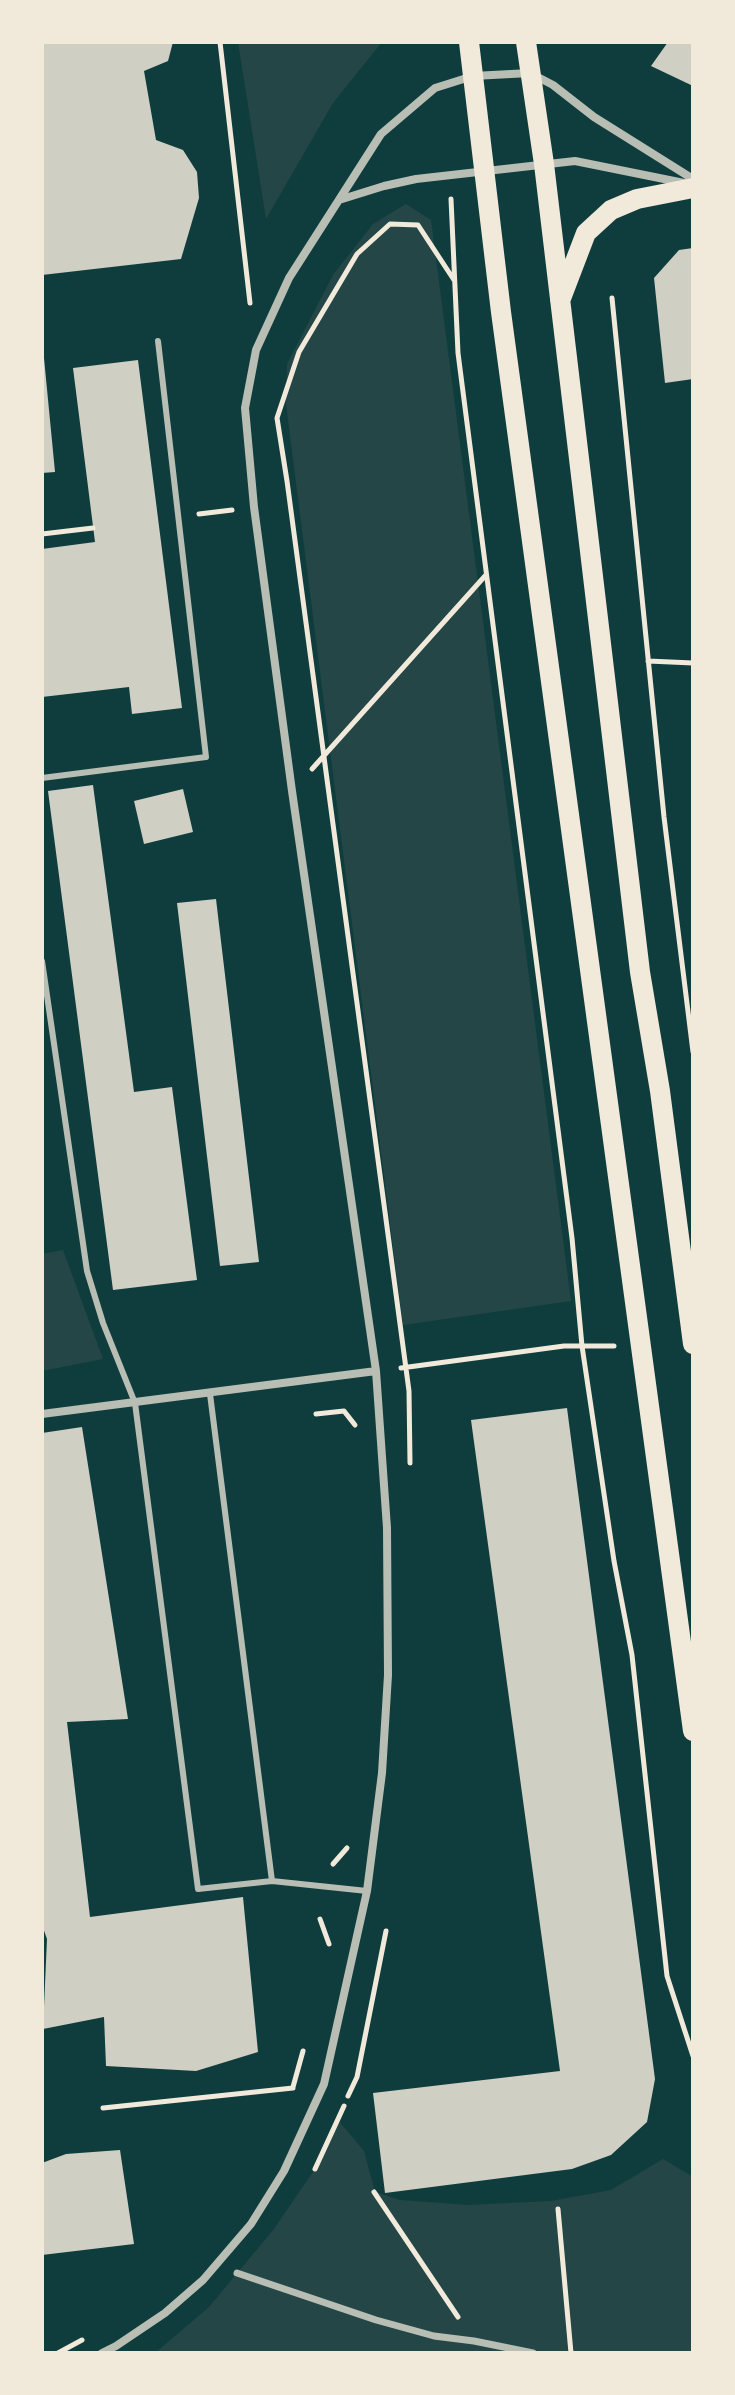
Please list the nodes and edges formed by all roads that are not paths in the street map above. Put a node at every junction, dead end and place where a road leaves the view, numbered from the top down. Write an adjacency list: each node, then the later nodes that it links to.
1 (469, 42): 4 (main road)
2 (526, 42): 3 (main road)
3 (530, 73): 4 (street); 5 (main road); 7 (street)
4 (473, 76): 6 (main road); 8 (street)
5 (544, 164): 6 (street); 7 (street); 9 (main road)
6 (484, 172): 8 (street); 18 (main road)
7 (693, 184): 9 (main road)
8 (339, 200): 14 (street)
9 (558, 305): 13 (main road)
10 (158, 341): 11 (lane)
11 (42, 778)
12 (42, 961): 16 (lane)
13 (693, 1344)
14 (376, 1371): 15 (street); 20 (street)
15 (210, 1394): 16 (street); 19 (lane)
16 (135, 1403): 17 (street); 19 (lane)
17 (42, 1414)
18 (693, 1731)
19 (272, 1881): 20 (lane)
20 (367, 1891): 22 (street)
21 (237, 2273): 23 (street)
22 (102, 2353)
23 (533, 2353)

